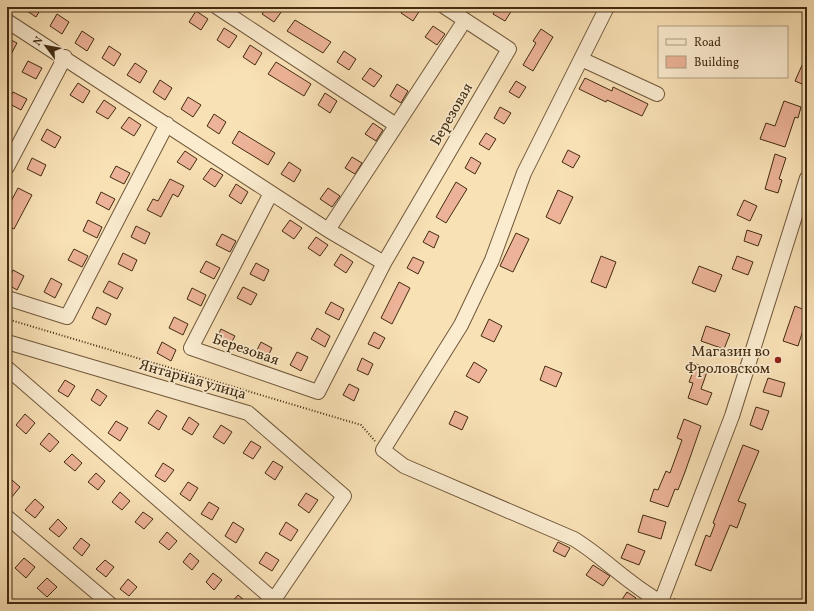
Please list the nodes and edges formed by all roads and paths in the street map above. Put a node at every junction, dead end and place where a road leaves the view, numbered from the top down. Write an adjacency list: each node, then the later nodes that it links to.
1 (217, 7): 10 (street)
2 (445, 7): 5 (street, Березовая)
3 (607, 7): 7 (street)
4 (7, 20): 6 (street)
5 (465, 20): 10 (street); 15 (street, Березовая)
6 (65, 57): 9 (street); 11 (street)
7 (581, 59): 8 (street); 20 (street)
8 (656, 94)
9 (167, 124): 13 (street); 16 (street)
10 (396, 125): 14 (street)
11 (7, 167)
12 (807, 178): 22 (street)
13 (271, 192): 14 (street); 15 (street, Березовая)
14 (328, 230): 15 (street)
15 (384, 263)
16 (7, 298)
17 (7, 319): 20 (path)
18 (7, 342): 23 (street, Янтарная улица)
19 (7, 368): 23 (street)
20 (383, 450): 22 (street)
21 (7, 517): 24 (street)
22 (662, 600): 25 (path)
23 (273, 602)
24 (110, 604)
25 (690, 604)

